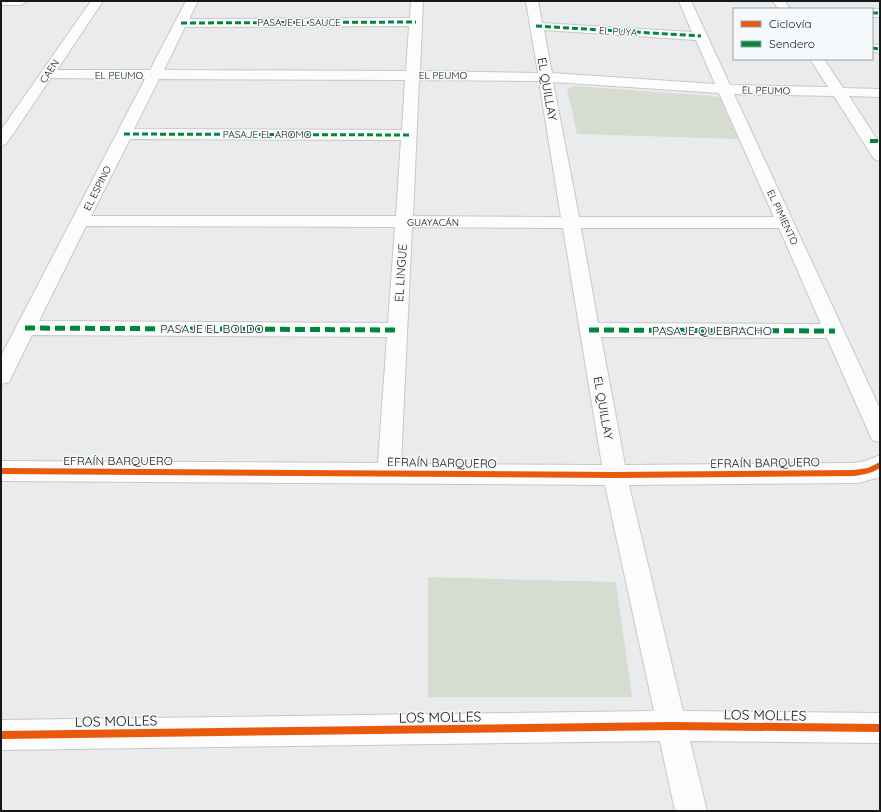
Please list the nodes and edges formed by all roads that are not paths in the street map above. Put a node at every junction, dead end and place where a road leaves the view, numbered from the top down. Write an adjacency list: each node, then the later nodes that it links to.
1 (1, 1): 2 (street)
2 (10, 1): 3 (street); 9 (street)
3 (21, 1)
4 (97, 1): 15 (street, CAEN)
5 (192, 1): 10 (street, EL ESPINO)
6 (417, 1): 11 (street, EL LINGUE)
7 (532, 1): 12 (street, EL QUILLAY)
8 (685, 1): 13 (street, EL PIMIENTO)
9 (1, 11)
10 (181, 22): 11 (street, PASAJE EL SAUCE); 16 (street, EL ESPINO)
11 (416, 22): 17 (street, EL LINGUE)
12 (536, 26): 13 (street, EL PUYA); 18 (street, EL QUILLAY)
13 (701, 36): 19 (street, EL PIMIENTO)
14 (818, 60): 20 (street)
15 (47, 74): 16 (street, EL PEUMO); 23 (street, CAEN)
16 (155, 75): 17 (street, EL PEUMO); 24 (street, EL ESPINO)
17 (413, 75): 18 (street, EL PEUMO); 25 (street, EL LINGUE)
18 (545, 77): 19 (street, EL PEUMO); 31 (street, EL QUILLAY)
19 (724, 89): 20 (street, EL PEUMO); 32 (street, EL PIMIENTO)
20 (838, 92): 21 (street, EL PEUMO); 27 (street)
21 (880, 93)
22 (1, 111): 23 (street)
23 (21, 111): 26 (street, CAEN)
24 (124, 134): 25 (street, PASAJE EL AROMO); 29 (street, EL ESPINO)
25 (409, 135): 30 (street, EL LINGUE)
26 (1, 141)
27 (875, 141): 28 (street)
28 (880, 156)
29 (80, 221): 30 (street, GUAYACÁN); 33 (street, EL ESPINO)
30 (404, 222): 31 (street, GUAYACÁN); 34 (street, EL LINGUE)
31 (570, 222): 32 (street, GUAYACÁN); 35 (street, EL QUILLAY)
32 (786, 223): 36 (street, EL PIMIENTO)
33 (26, 328): 34 (street, PASAJE EL BOLDO); 37 (street, EL ESPINO)
34 (398, 330): 41 (street, EL LINGUE)
35 (589, 330): 36 (street, PASAJE QUEBRACHO); 42 (street, EL QUILLAY)
36 (835, 331): 38 (street, EL PIMIENTO)
37 (1, 376)
38 (880, 432)
39 (880, 464): 42 (street, EFRAÍN BARQUERO)
40 (1, 471): 41 (street, EFRAÍN BARQUERO)
41 (389, 473): 42 (street, EFRAÍN BARQUERO)
42 (615, 476): 43 (street, EL QUILLAY)
43 (673, 726): 44 (street, LOS MOLLES); 45 (street, LOS MOLLES); 46 (street, EL QUILLAY)
44 (880, 728)
45 (1, 735)
46 (691, 811)

